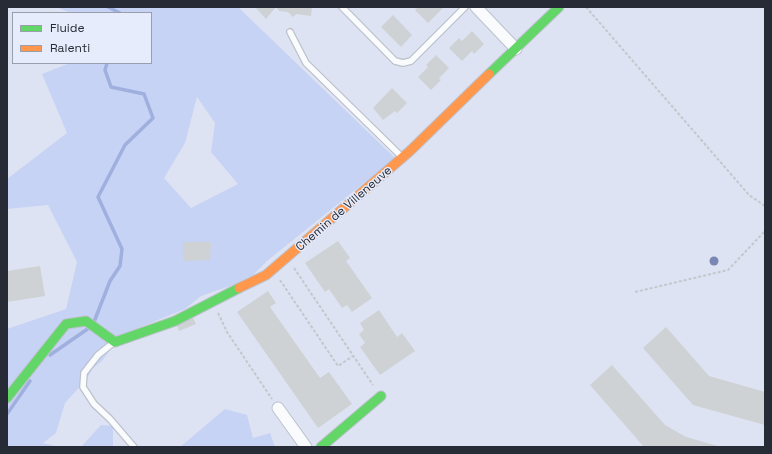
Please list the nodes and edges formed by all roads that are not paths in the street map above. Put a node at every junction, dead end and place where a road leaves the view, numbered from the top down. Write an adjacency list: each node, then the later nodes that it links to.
1 (342, 7): 2 (lane)
2 (465, 7)
3 (476, 7): 6 (street)
4 (559, 7): 6 (street, Chemin de Villeneuve)
5 (290, 32): 7 (lane)
6 (516, 49): 7 (street, Chemin de Villeneuve)
7 (403, 158): 8 (street, Chemin de Villeneuve)
8 (115, 342): 10 (street); 12 (lane)
9 (381, 396): 14 (street)
10 (7, 398)
11 (278, 408): 13 (street)
12 (134, 447)
13 (306, 447)
14 (322, 447)

